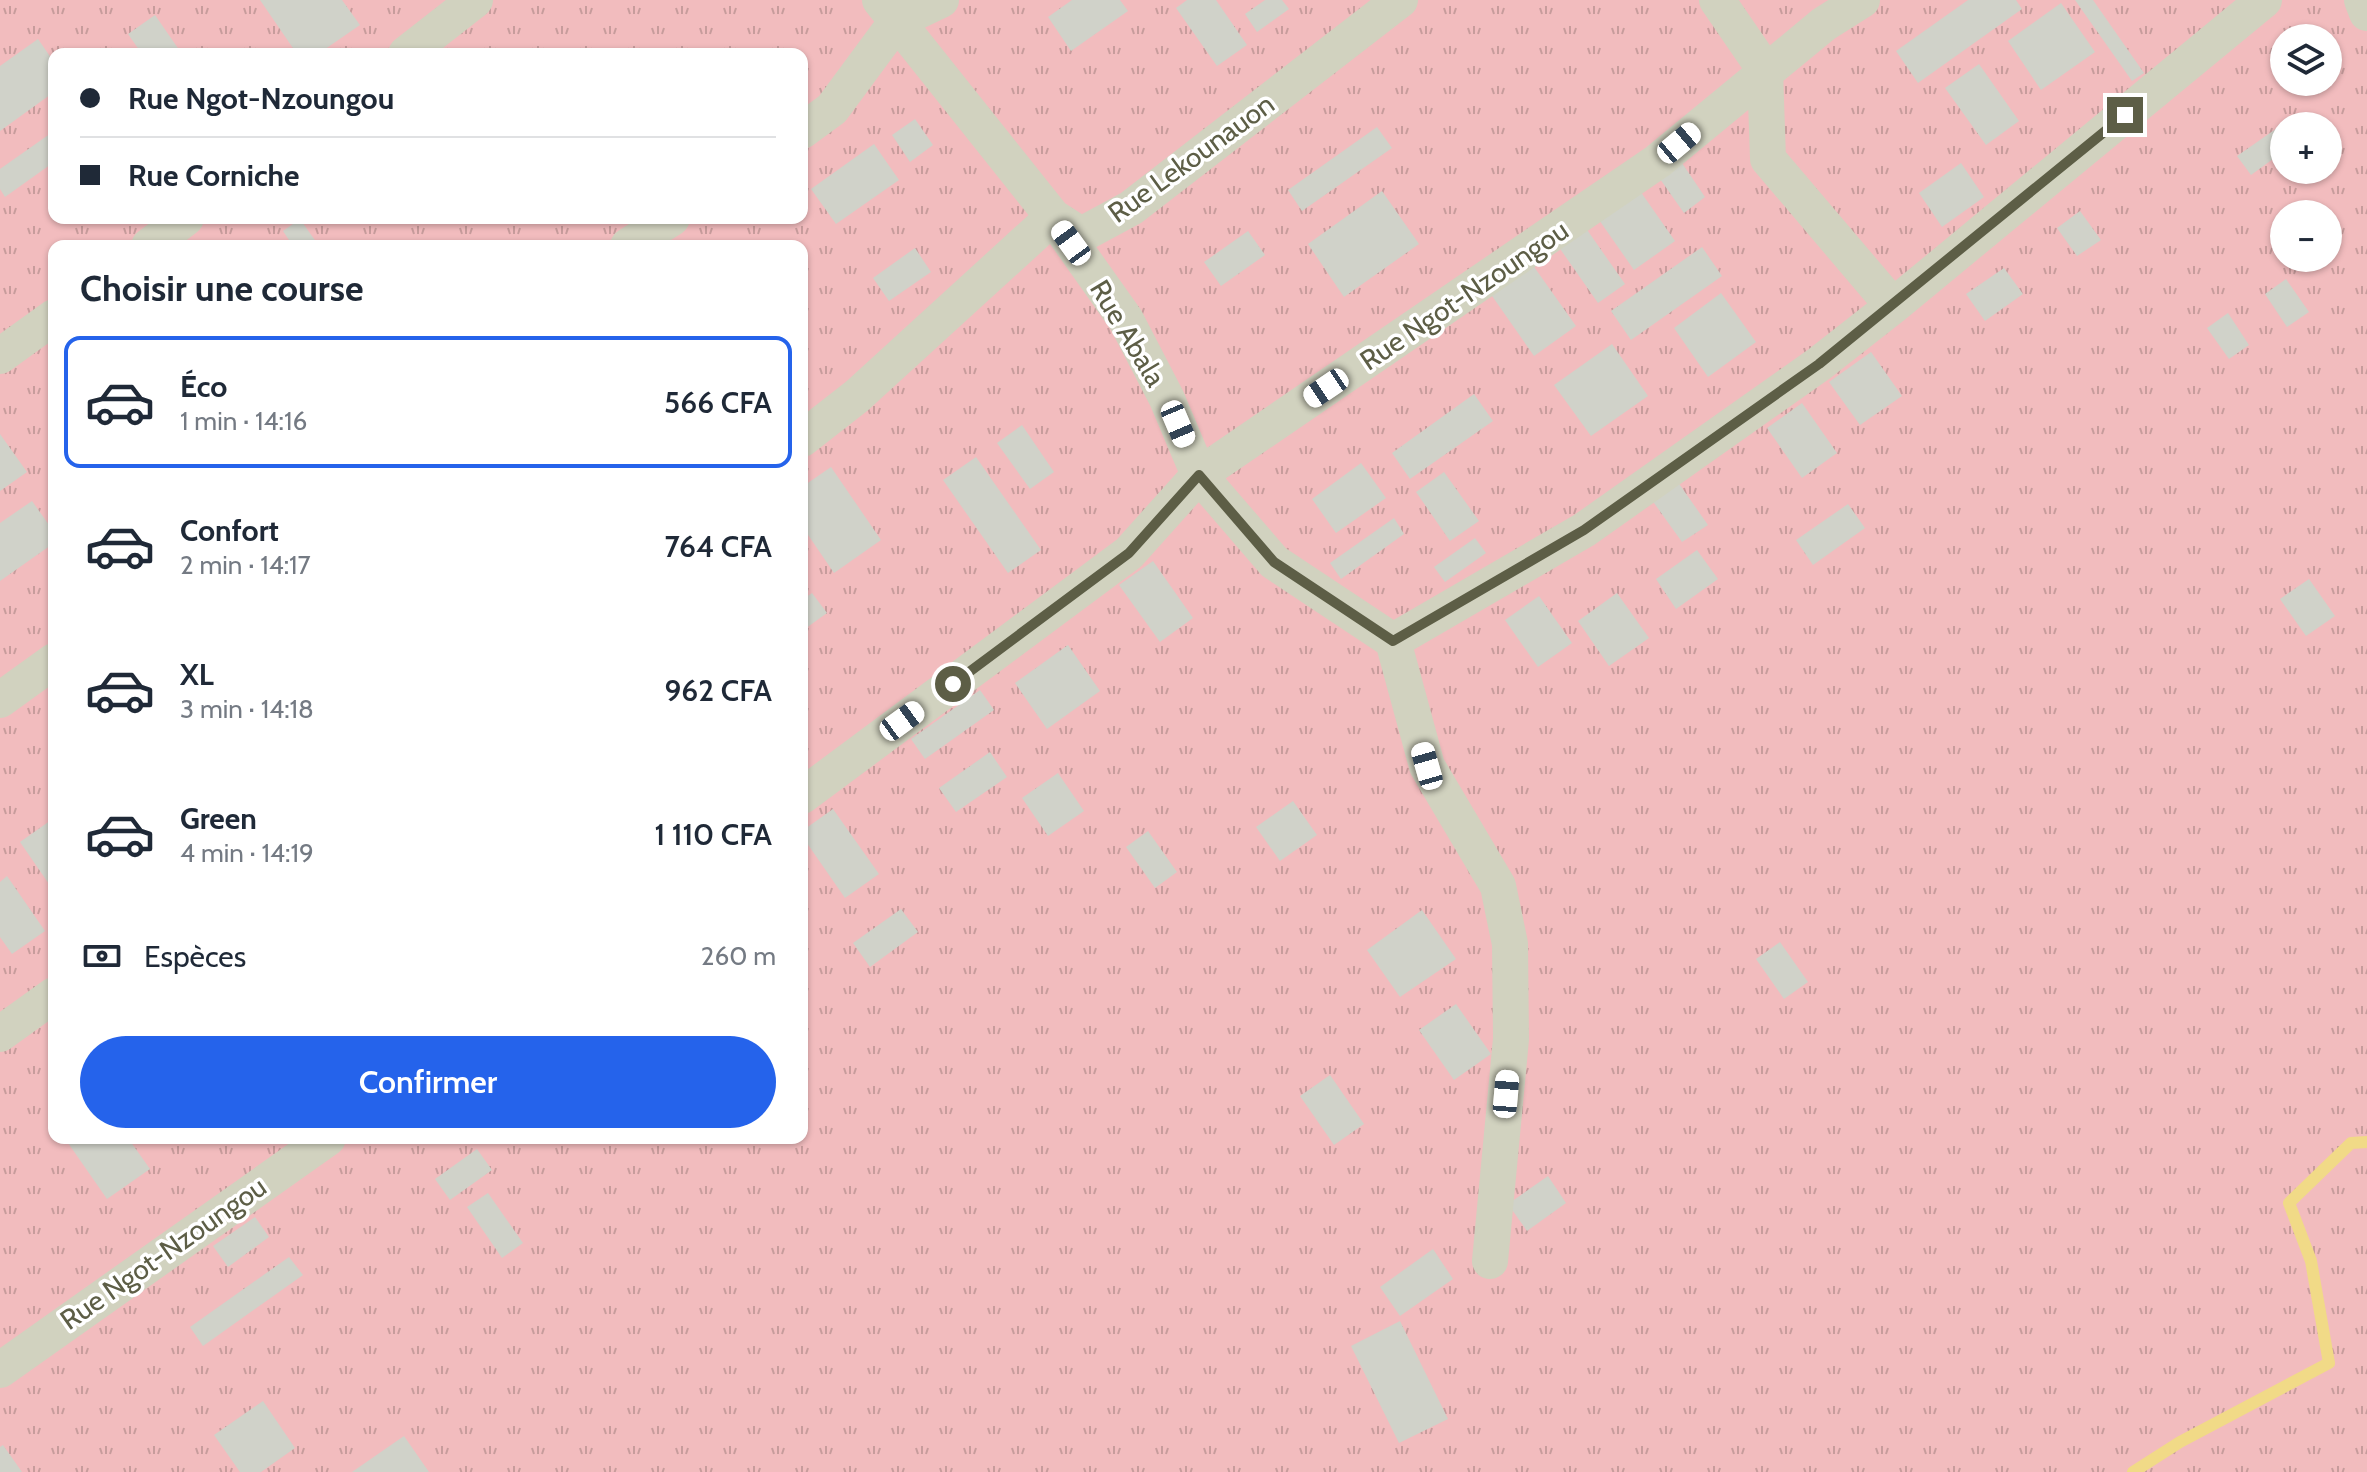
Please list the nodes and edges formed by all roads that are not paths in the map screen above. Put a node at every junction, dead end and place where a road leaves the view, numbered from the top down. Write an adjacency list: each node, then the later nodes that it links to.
1 (475, 0): 10 (street)
2 (941, 0): 8 (street)
3 (1400, 0): 13 (street, Rue Lekounauon)
4 (1717, 0): 11 (street)
5 (1862, 0): 11 (street, Rue Ngot-Nzoungou)
6 (2264, 0): 18 (street)
7 (2362, 0): 9 (street)
8 (888, 11): 12 (street); 13 (street, Rue Abala)
9 (2367, 13)
10 (414, 48)
11 (1765, 70): 18 (street); 22 (street, Rue Ngot-Nzoungou)
12 (808, 127)
13 (1053, 217): 21 (street); 22 (street, Rue Abala)
14 (178, 224): 16 (street)
15 (663, 224): 17 (street)
16 (157, 240)
17 (637, 240)
18 (1893, 306): 23 (street)
19 (48, 321): 20 (street)
20 (0, 356)
21 (808, 434)
22 (1199, 475): 23 (street, Rue Abala); 26 (street, Rue Ngot-Nzoungou)
23 (1393, 641): 30 (street)
24 (48, 665): 25 (street)
25 (0, 700)
26 (808, 792)
27 (48, 999): 28 (street)
28 (0, 1034)
29 (320, 1144): 31 (street, Rue Ngot-Nzoungou)
30 (1490, 1261)
31 (0, 1370)

